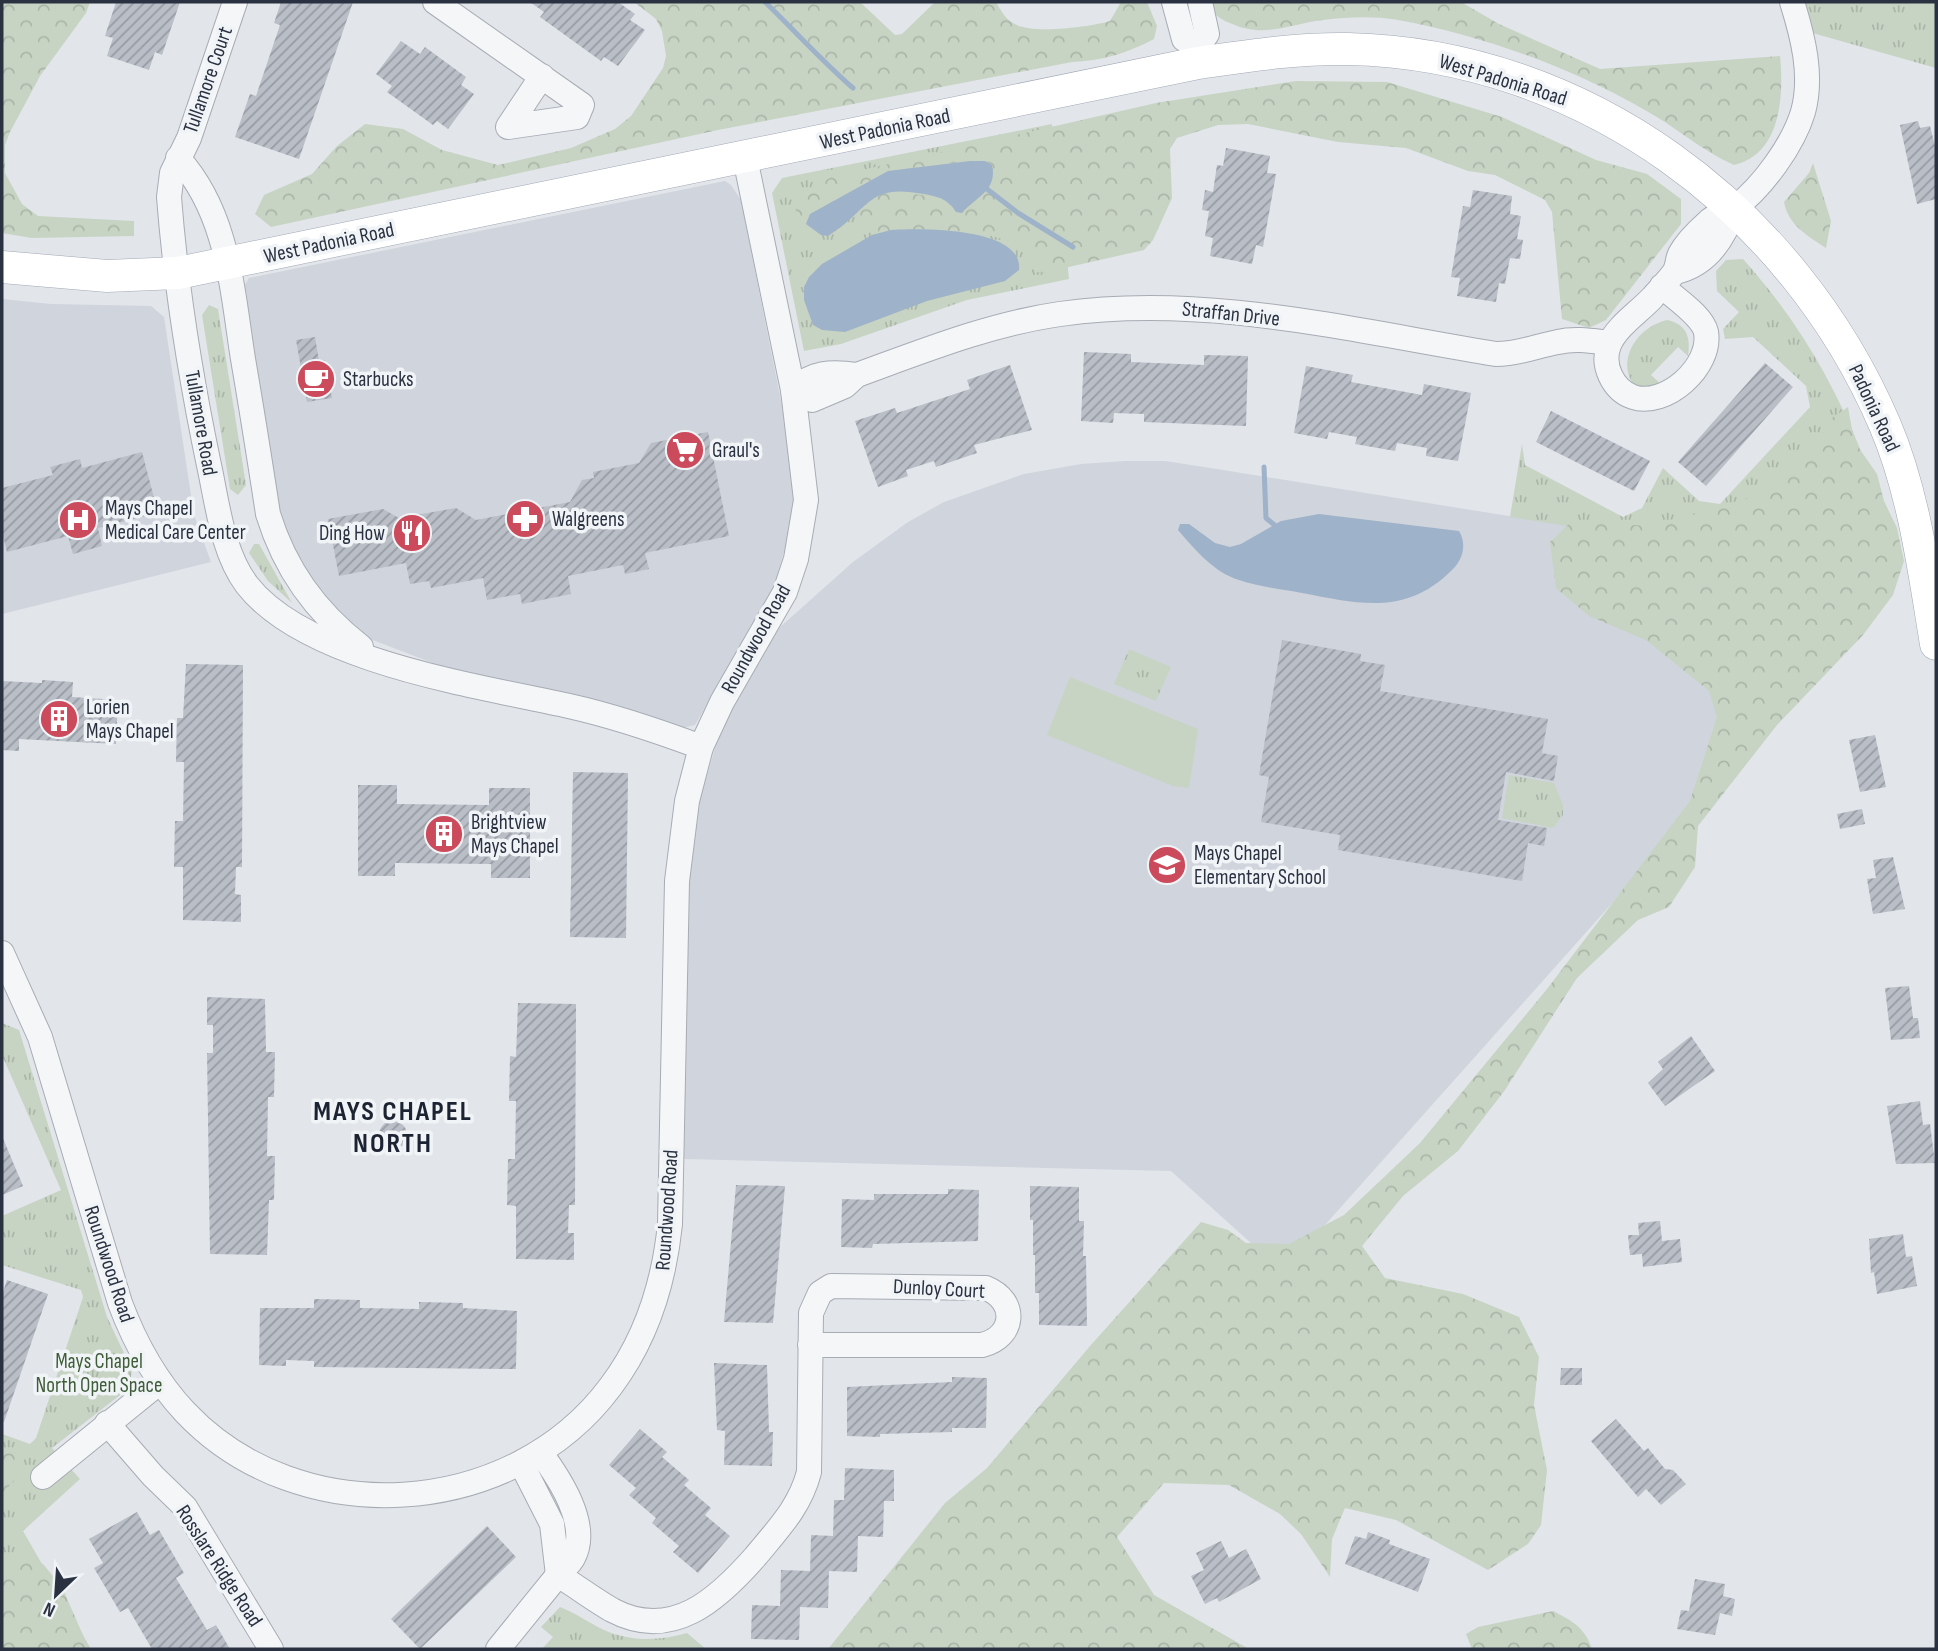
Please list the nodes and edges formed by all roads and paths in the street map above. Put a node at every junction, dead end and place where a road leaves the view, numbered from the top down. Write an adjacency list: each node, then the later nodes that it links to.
1 (235, 2): 8 (street, Tullamore Court)
2 (435, 2): 7 (street)
3 (1174, 2): 6 (street)
4 (1200, 2): 6 (street)
5 (1792, 2): 10 (street)
6 (1199, 55): 9 (main road, West Padonia Road); 10 (main road, West Padonia Road)
7 (542, 76)
8 (178, 158): 11 (street, Tullamore Court); 13 (street, Tullamore Court)
9 (745, 158): 11 (main road, West Padonia Road); 16 (street, Roundwood Road)
10 (1735, 207): 14 (street); 17 (main road, Padonia Road)
11 (228, 264): 13 (main road, West Padonia Road); 18 (street, Tullamore Road)
12 (2, 267): 13 (main road, West Padonia Road)
13 (178, 274): 18 (street, Tullamore Road)
14 (1669, 279): 15 (street); 15 (street)
15 (1609, 343): 16 (street, Straffan Drive)
16 (793, 390): 19 (street, Roundwood Road)
17 (1936, 644)
18 (375, 657): 19 (street, Tullamore Road)
19 (701, 747): 25 (street, Roundwood Road)
20 (2, 953): 21 (street, Roundwood Road)
21 (12, 999): 23 (street, Roundwood Road)
22 (810, 1345): 22 (street, Dunloy Court); 27 (street, Dunloy Court)
23 (160, 1382): 24 (street); 25 (street, Roundwood Road)
24 (107, 1423): 26 (street); 28 (street, Rosslare Ridge Road)
25 (531, 1458): 27 (street)
26 (43, 1477)
27 (558, 1575): 29 (street)
28 (271, 1649)
29 (498, 1649)

